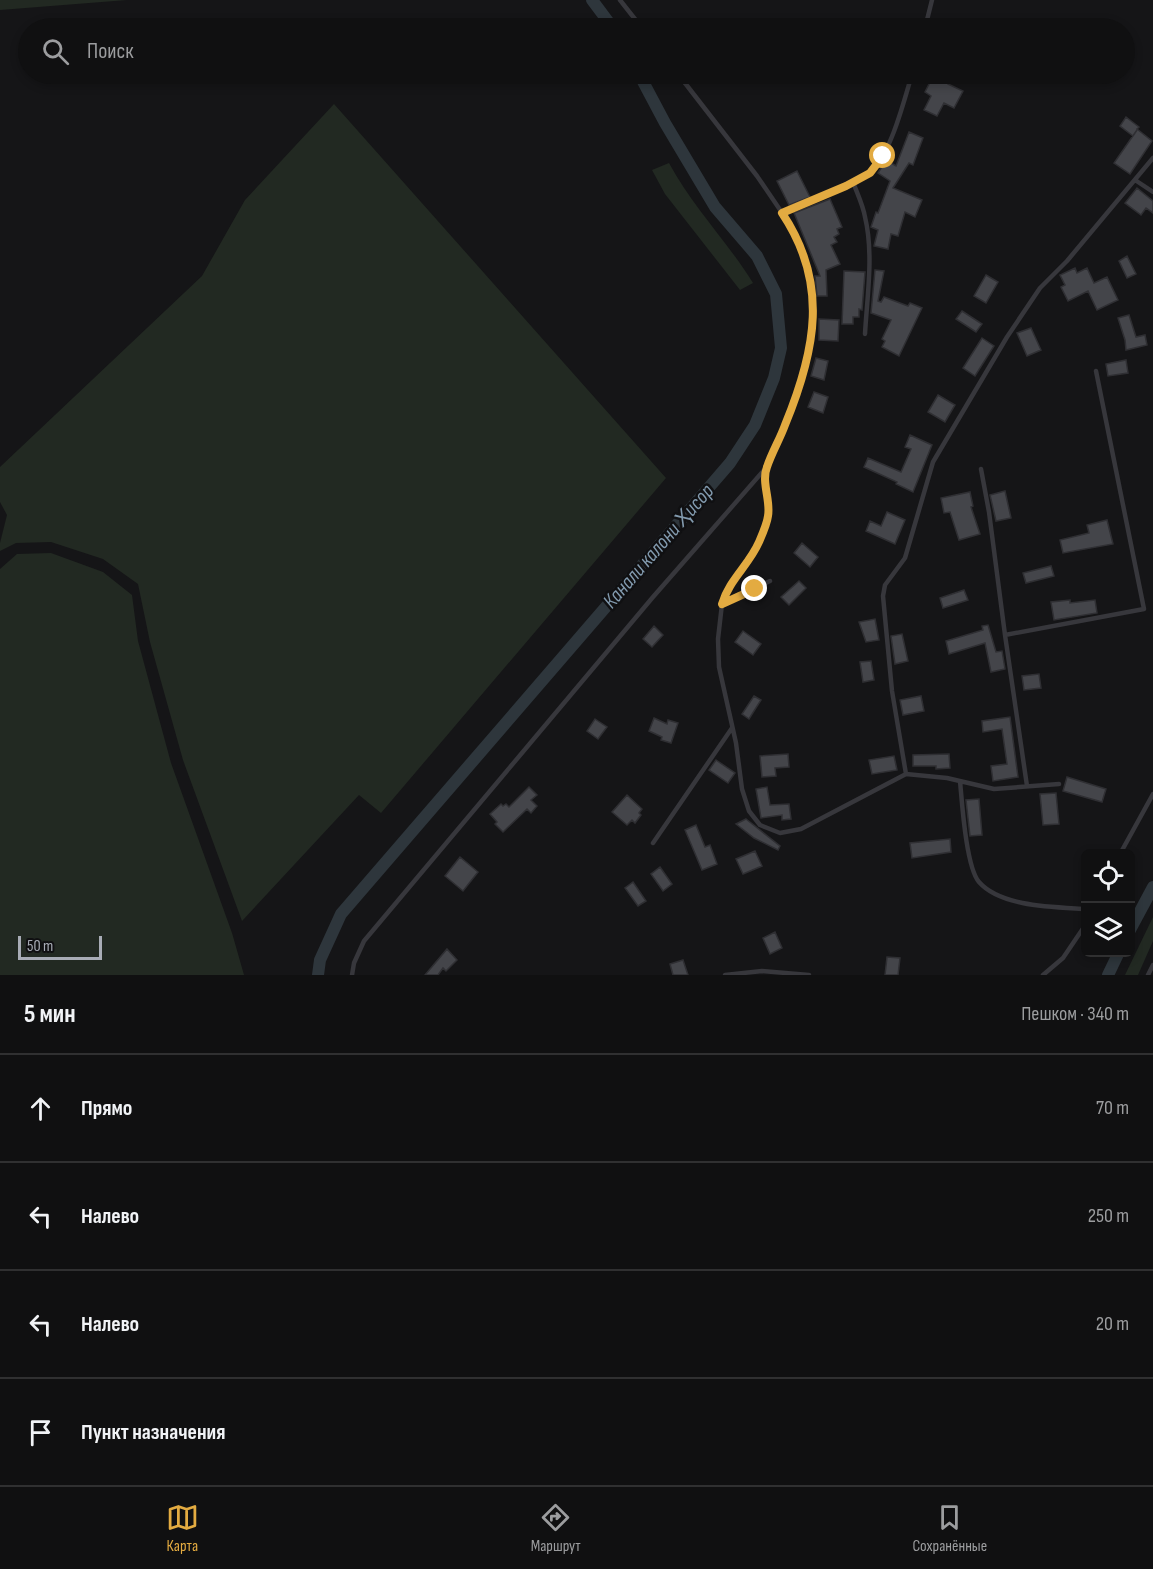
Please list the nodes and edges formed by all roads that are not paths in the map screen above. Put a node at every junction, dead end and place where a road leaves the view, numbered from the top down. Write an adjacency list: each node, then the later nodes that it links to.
1 (620, 0): 3 (lane)
2 (932, 0): 4 (lane)
3 (634, 18)
4 (928, 18)
5 (686, 84): 11 (lane)
6 (908, 84): 9 (lane)
7 (1153, 158): 8 (lane)
8 (1135, 180): 10 (lane); 22 (lane)
9 (853, 182): 11 (lane); 12 (lane)
10 (1153, 192)
11 (782, 213): 14 (lane)
12 (865, 334)
13 (1096, 370): 19 (lane)
14 (765, 469): 17 (lane); 32 (lane)
15 (981, 469): 20 (lane)
16 (770, 581): 17 (lane)
17 (722, 604): 21 (lane)
18 (1153, 608): 19 (lane)
19 (1144, 609): 20 (lane)
20 (1005, 635): 25 (lane)
21 (732, 728): 22 (lane); 27 (lane)
22 (906, 774): 23 (lane)
23 (960, 781): 25 (lane); 29 (lane)
24 (1059, 784): 25 (lane)
25 (1027, 786)
26 (1153, 794): 28 (lane)
27 (653, 843)
28 (1123, 849)
29 (1081, 909)
30 (1081, 931): 35 (lane)
31 (1153, 965): 36 (lane)
32 (351, 975)
33 (725, 975): 34 (lane)
34 (809, 975)
35 (1043, 975)
36 (1148, 975)

